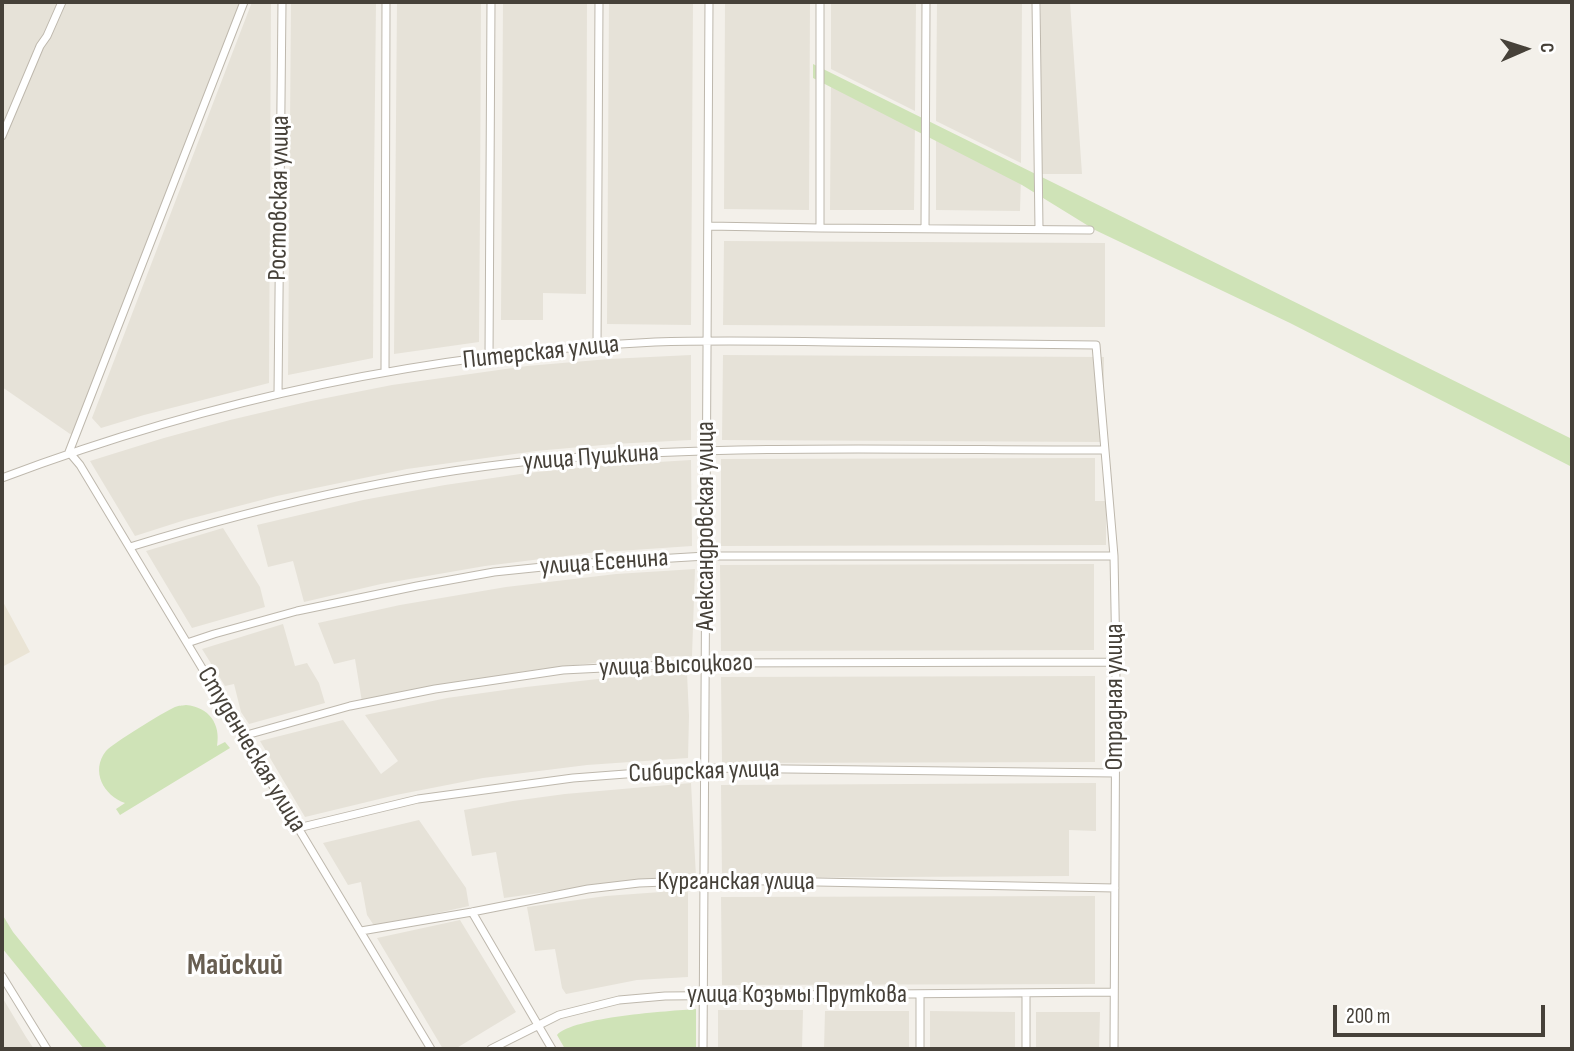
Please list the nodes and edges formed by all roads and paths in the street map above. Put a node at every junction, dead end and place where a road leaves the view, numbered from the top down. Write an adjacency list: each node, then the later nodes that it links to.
1 (62, 2): 11 (street)
2 (244, 2): 25 (street)
3 (282, 2): 22 (street, Ростовская улица)
4 (386, 2): 21 (street)
5 (491, 2): 20 (street)
6 (599, 2): 19 (street)
7 (709, 2): 12 (street, Александровская улица)
8 (820, 2): 13 (street)
9 (926, 2): 14 (street)
10 (1036, 2): 15 (street)
11 (2, 136)
12 (708, 226): 13 (street); 17 (street, Александровская улица)
13 (820, 228): 14 (street)
14 (926, 229): 15 (street)
15 (1039, 229): 16 (street)
16 (1090, 230)
17 (707, 341): 18 (street, Питерская улица); 19 (street, Питерская улица); 23 (street, Александровская улица)
18 (1096, 345): 24 (street, Отрадная улица)
19 (597, 346): 20 (street, Питерская улица)
20 (489, 357): 21 (street, Питерская улица)
21 (385, 372): 22 (street, Питерская улица)
22 (278, 394): 25 (street, Питерская улица)
23 (706, 450): 24 (street, улица Пушкина); 27 (street, улица Пушкина); 28 (street, Александровская улица)
24 (1104, 450): 29 (street, Отрадная улица)
25 (69, 452): 26 (street, Питерская улица); 27 (street, Студенческая улица)
26 (2, 478)
27 (130, 547): 30 (street, Студенческая улица)
28 (706, 556): 29 (street, улица Есенина); 30 (street, улица Есенина); 32 (street, Александровская улица)
29 (1114, 556): 31 (street, Отрадная улица)
30 (187, 643): 33 (street, Студенческая улица)
31 (1116, 662): 32 (street, улица Высоцкого); 35 (street, Отрадная улица)
32 (705, 663): 33 (street, улица Высоцкого); 34 (street, Александровская улица)
33 (243, 736): 36 (street, Студенческая улица)
34 (705, 768): 35 (street, Сибирская улица); 36 (street, Сибирская улица); 37 (street, Александровская улица)
35 (1115, 773): 38 (street, Отрадная улица)
36 (298, 828): 40 (street, Студенческая улица)
37 (704, 880): 38 (street, Курганская улица); 39 (street, Курганская улица); 45 (street, Александровская улица)
38 (1115, 888): 42 (street, Отрадная улица)
39 (472, 912): 40 (street, Курганская улица); 46 (street)
40 (360, 931): 48 (street, Студенческая улица)
41 (2, 976): 47 (street)
42 (1114, 992): 43 (street, улица Козьмы Пруткова); 54 (street, Отрадная улица)
43 (1026, 993): 44 (street, улица Козьмы Пруткова); 53 (street)
44 (920, 994): 45 (street, улица Козьмы Пруткова); 52 (street)
45 (703, 995): 46 (street, улица Козьмы Пруткова); 51 (street, Александровская улица)
46 (538, 1025): 49 (street, улица Козьмы Пруткова); 50 (street)
47 (47, 1049)
48 (431, 1049)
49 (491, 1049)
50 (552, 1049)
51 (703, 1049)
52 (920, 1049)
53 (1026, 1049)
54 (1114, 1049)

